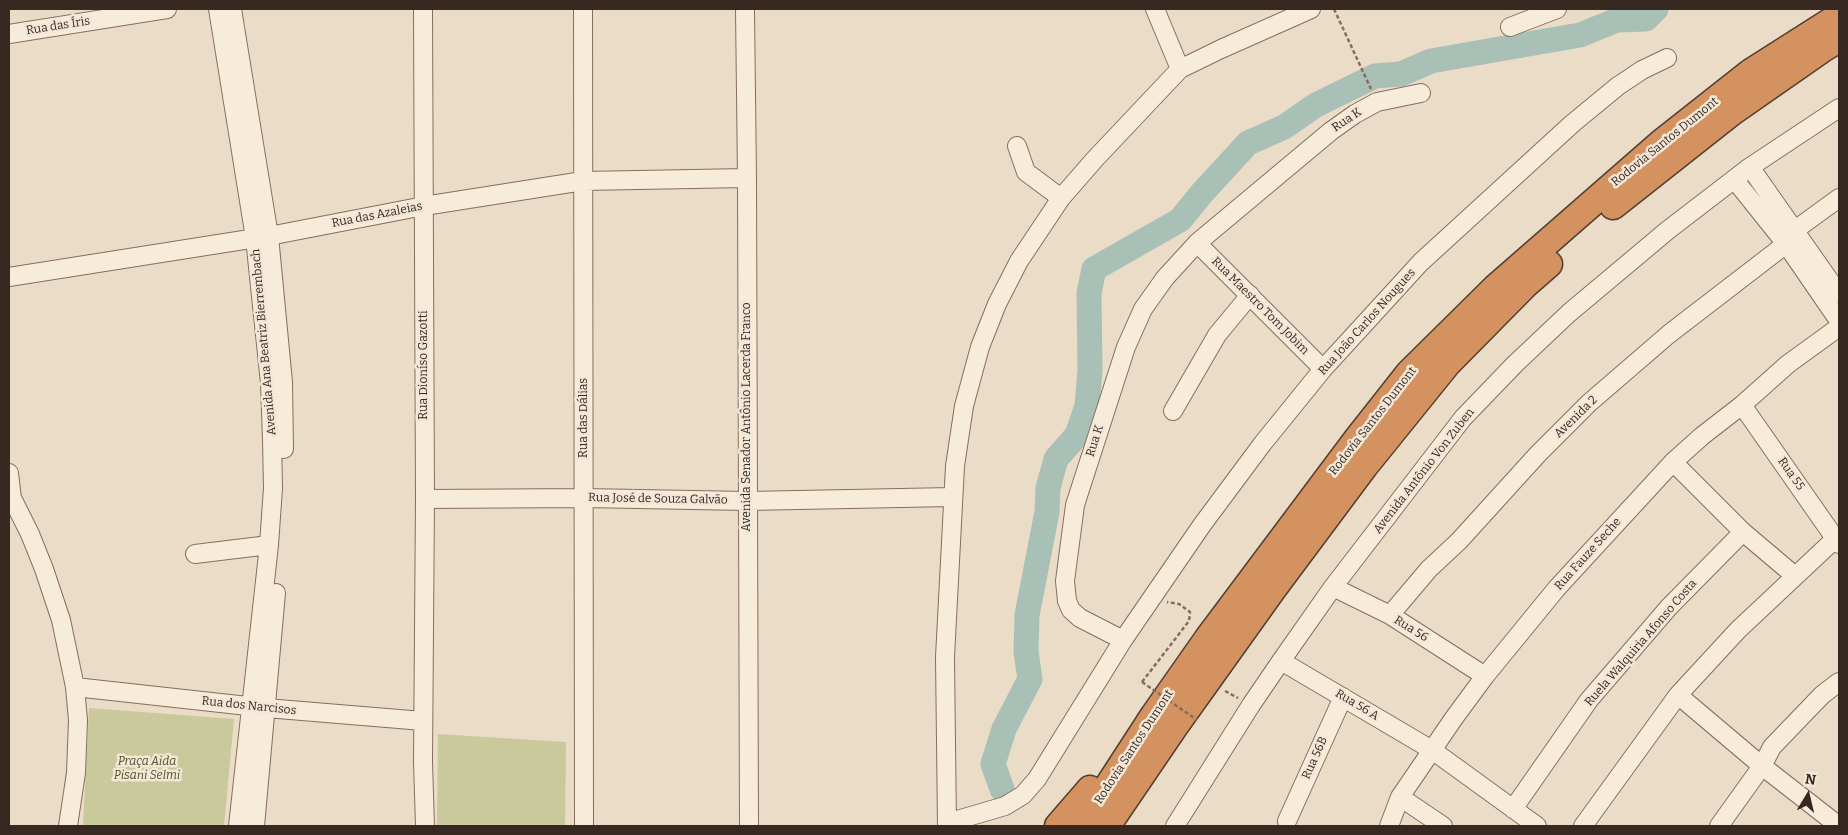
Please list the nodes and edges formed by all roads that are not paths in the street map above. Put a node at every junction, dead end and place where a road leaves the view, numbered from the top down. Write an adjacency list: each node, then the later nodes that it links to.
1 (167, 9): 12 (street, Rua das Íris)
2 (218, 9): 26 (street, Avenida Ana Beatriz Bierrembach)
3 (232, 9): 26 (street, Avenida Ana Beatriz Bierrembach)
4 (423, 9): 25 (street, Rua Dioníso Gazotti)
5 (583, 9): 22 (street, Rua das Dálias)
6 (745, 9): 20 (street, Avenida Senador Antônio Lacerda Franco)
7 (1155, 9): 15 (street)
8 (1311, 9): 15 (street)
9 (1557, 9): 11 (street)
10 (1839, 16): 59 (highway, Rodovia Santos Dumont)
11 (1510, 27)
12 (9, 34)
13 (1839, 40): 76 (highway, Rodovia Santos Dumont)
14 (1667, 58): 34 (street, Rua João Carlos Nougues)
15 (1180, 69): 23 (street)
16 (1422, 93): 28 (street, Rua K)
17 (1839, 108): 19 (street, Avenida Antônio Von Zuben)
18 (1017, 146): 23 (street)
19 (1750, 167): 21 (street, Avenida Antônio Von Zuben); 27 (street)
20 (747, 178): 22 (street, Rua das Azaleias); 43 (street, Avenida Senador Antônio Lacerda Franco)
21 (1734, 179): 27 (street); 49 (street, Avenida Antônio Von Zuben)
22 (583, 181): 25 (street, Rua das Azaleias); 41 (street, Rua das Dálias)
23 (1061, 198): 40 (street)
24 (1839, 198): 27 (street, Avenida 2)
25 (424, 206): 26 (street, Rua das Azaleias); 42 (street, Rua Dioníso Gazotti)
26 (262, 237): 29 (street, Rua das Azaleias); 46 (street, Avenida Ana Beatriz Bierrembach); 58 (street, Avenida Ana Beatriz Bierrembach)
27 (1790, 237): 30 (street); 32 (street); 50 (street, Avenida 2)
28 (1197, 243): 31 (street, Rua Maestro Tom Jobim); 51 (street, Rua K)
29 (9, 277)
30 (1839, 294)
31 (1250, 295): 34 (street, Rua Maestro Tom Jobim); 36 (street)
32 (1839, 321)
33 (1839, 327): 35 (street, Rua Fauze Seche)
34 (1323, 369): 51 (street, Rua João Carlos Nougues)
35 (1742, 405): 37 (street, Rua Fauze Seche); 45 (street, Rua 55)
36 (1173, 411)
37 (1673, 462): 44 (street); 53 (street, Rua Fauze Seche)
38 (9, 474): 39 (street)
39 (10, 496): 55 (street)
40 (952, 497): 43 (street, Rua José de Souza Galvão); 67 (street)
41 (584, 498): 42 (street, Rua José de Souza Galvão); 43 (street, Rua José de Souza Galvão); 72 (street, Rua das Dálias)
42 (425, 499): 60 (street, Rua Dioníso Gazotti)
43 (747, 501): 73 (street, Avenida Senador Antônio Lacerda Franco)
44 (1743, 532): 48 (street); 64 (street, Ruela Walquiria Afonso Costa)
45 (1837, 541): 48 (street)
46 (269, 545): 47 (street); 58 (street, Avenida Ana Beatriz Bierrembach)
47 (195, 554)
48 (1795, 576): 56 (street)
49 (1333, 587): 50 (street, Rua 56); 52 (street, Avenida Antônio Von Zuben)
50 (1390, 616): 53 (street, Rua 56)
51 (1123, 640): 67 (street)
52 (1281, 661): 57 (street, Rua 56 A); 77 (street, Avenida Antônio Von Zuben)
53 (1485, 676): 61 (street, Rua Fauze Seche)
54 (1839, 682): 62 (street)
55 (75, 687): 58 (street, Rua dos Narcisos); 68 (street)
56 (1678, 695): 62 (street); 81 (street)
57 (1343, 696): 61 (street, Rua 56 A); 66 (street, Rua 56B)
58 (259, 708): 60 (street, Rua dos Narcisos); 69 (street, Avenida Ana Beatriz Bierrembach); 70 (street, Avenida Ana Beatriz Bierrembach)
59 (1154, 715): 74 (highway); 75 (highway, Rodovia Santos Dumont)
60 (423, 721): 71 (street, Rua Dioníso Gazotti)
61 (1432, 750): 63 (street, Rua Fauze Seche); 64 (street, Rua 56 A)
62 (1762, 766): 65 (street); 82 (street)
63 (1400, 797): 78 (street, Rua Fauze Seche); 79 (street)
64 (1513, 809): 80 (street, Rua 56 A)
65 (1837, 820)
66 (1287, 821)
67 (947, 824)
68 (68, 826)
69 (238, 826)
70 (255, 826)
71 (425, 826)
72 (584, 826)
73 (748, 826)
74 (1058, 826)
75 (1082, 826)
76 (1107, 826)
77 (1175, 826)
78 (1389, 826)
79 (1443, 826)
80 (1537, 826)
81 (1583, 826)
82 (1719, 826)

